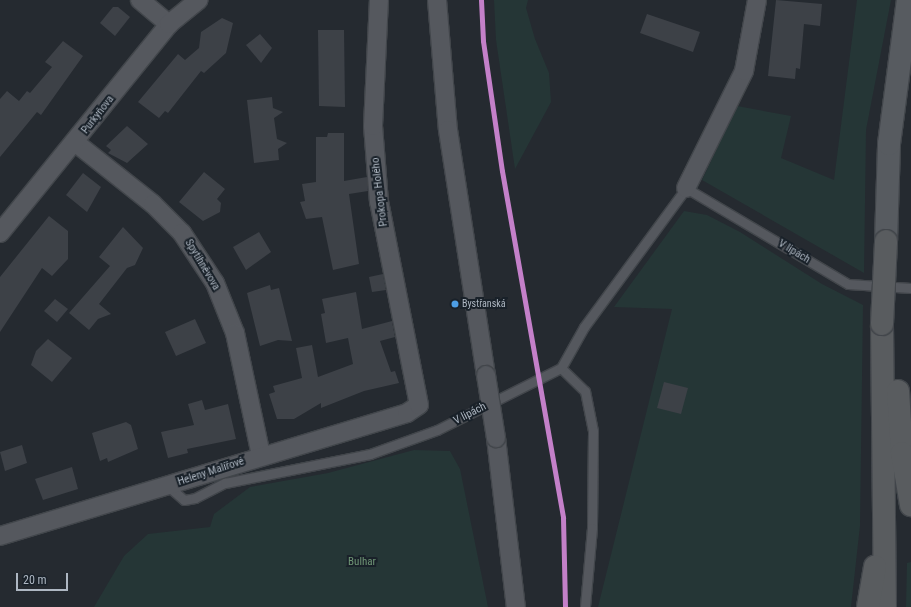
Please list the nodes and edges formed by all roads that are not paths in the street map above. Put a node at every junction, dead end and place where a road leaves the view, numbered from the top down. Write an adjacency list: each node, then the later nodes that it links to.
1 (140, 0): 8 (street)
2 (199, 0): 8 (street, Purkyňova)
3 (379, 0): 17 (street, Prokopa Holého)
4 (437, 0): 23 (street, bridge)
5 (757, 0): 11 (street)
6 (908, 0): 9 (main road)
7 (911, 10): 9 (main road)
8 (169, 24): 10 (street, Purkyňova)
9 (899, 43): 13 (main road)
10 (76, 143): 12 (street, Purkyňova); 18 (street, Spytihněvova)
11 (686, 188): 14 (lane, V lipách); 16 (lane)
12 (0, 233)
13 (886, 241): 15 (highway, bridge)
14 (911, 288)
15 (888, 324): 20 (highway); 21 (highway)
16 (561, 368): 19 (lane, V lipách); 24 (lane)
17 (420, 404): 18 (street, Heleny Malířové)
18 (260, 455): 19 (street, Heleny Malířové)
19 (168, 486): 22 (street, Heleny Malířové)
20 (911, 504)
21 (885, 512): 25 (highway); 26 (highway)
22 (0, 536)
23 (516, 607)
24 (585, 607)
25 (868, 607)
26 (885, 607)

